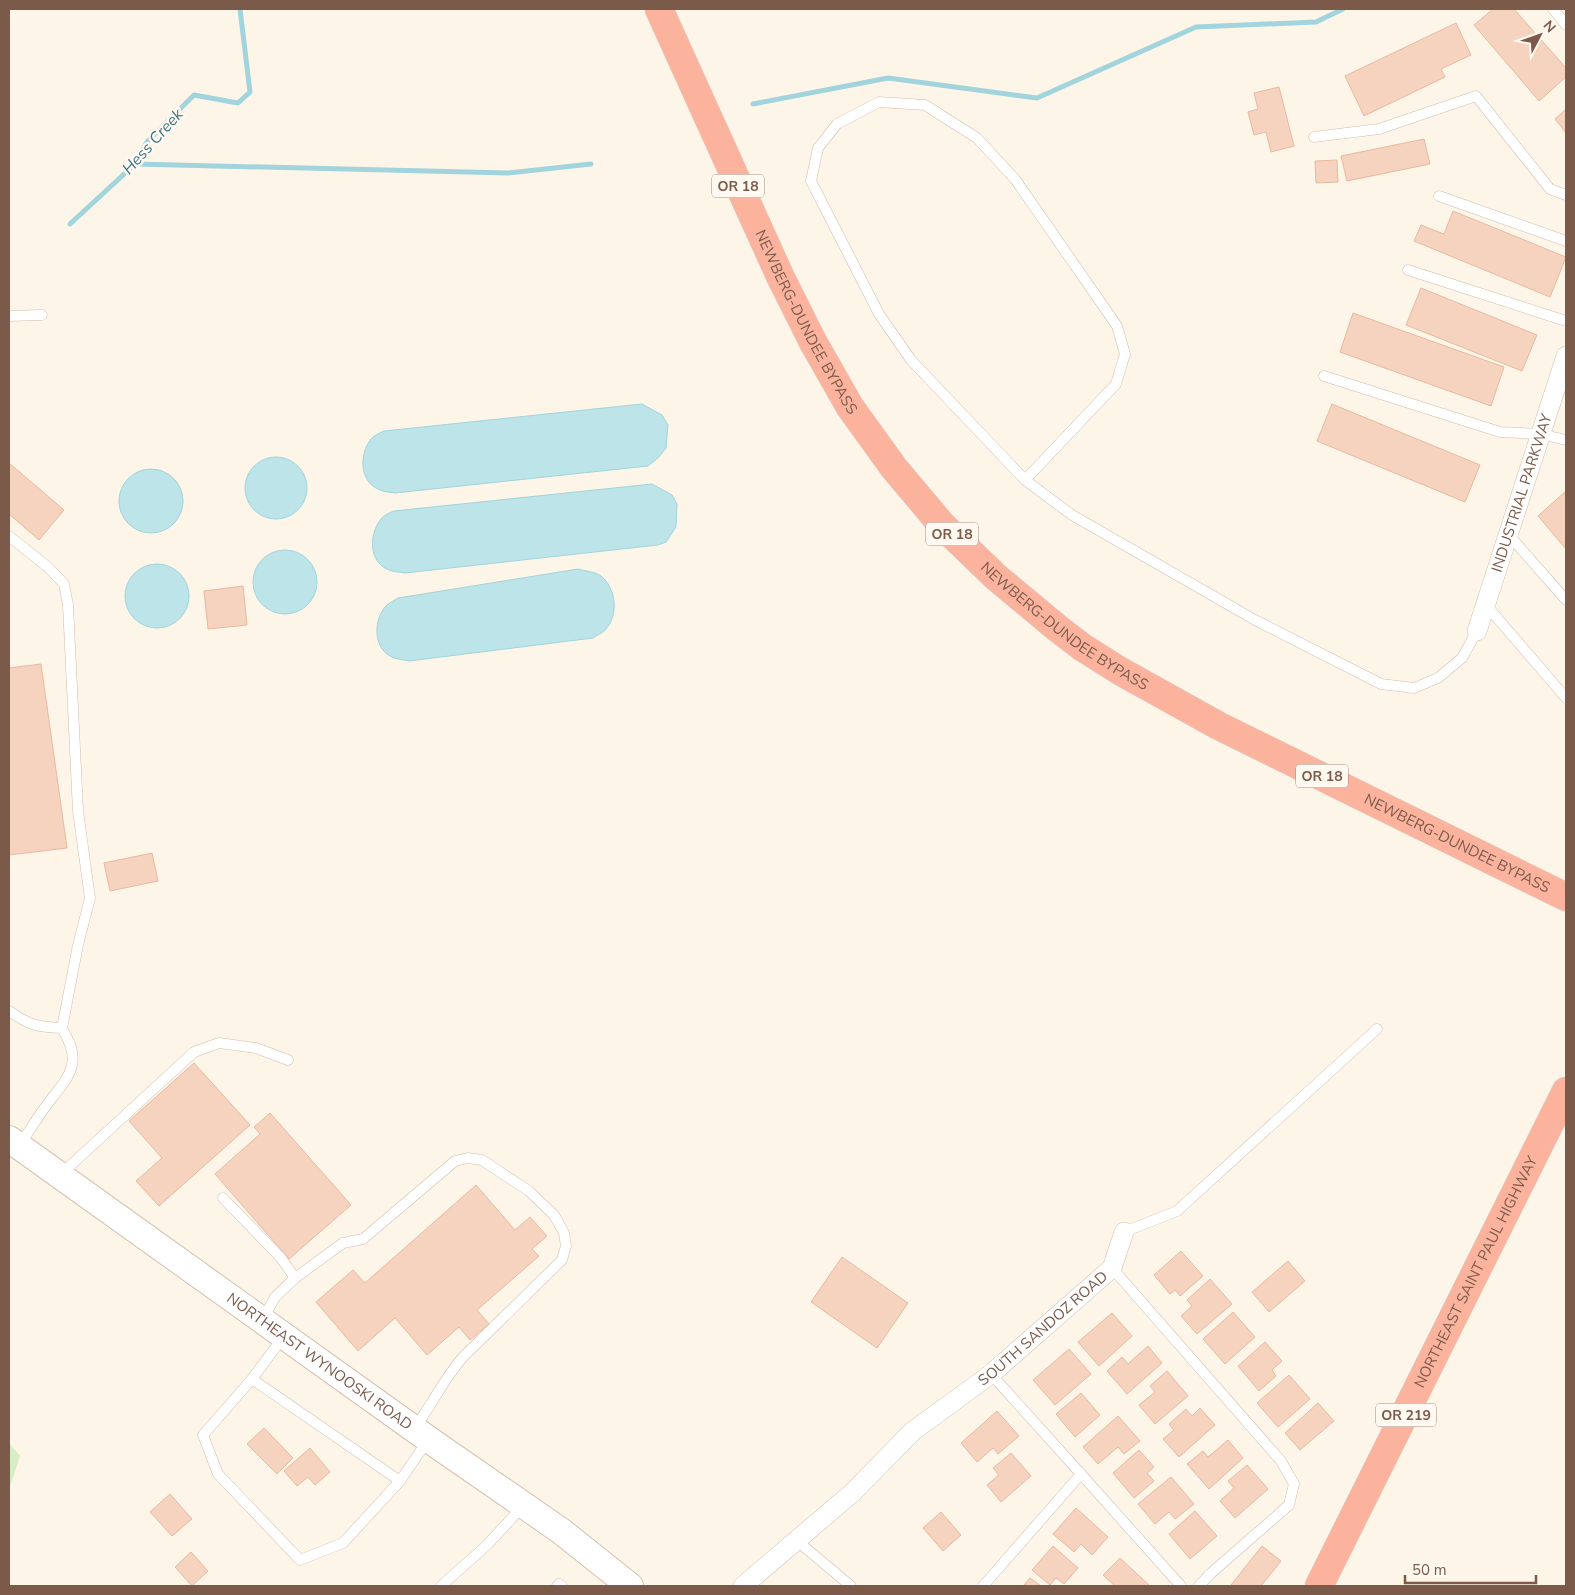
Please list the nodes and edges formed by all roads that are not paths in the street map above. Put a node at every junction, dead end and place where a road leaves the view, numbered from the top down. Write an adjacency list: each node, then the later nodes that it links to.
1 (658, 9): 24 (highway, NEWBERG-DUNDEE BYPASS / OR 18)
2 (1553, 9): 3 (lane)
3 (1566, 25)
4 (1314, 137): 5 (lane)
5 (1566, 195)
6 (1439, 196): 7 (lane)
7 (1566, 241)
8 (1408, 270): 11 (lane)
9 (42, 315): 10 (lane)
10 (9, 316)
11 (1566, 321)
12 (1566, 356): 14 (street, INDUSTRIAL PARKWAY)
13 (1324, 376): 14 (lane)
14 (1540, 434): 15 (lane); 17 (street, INDUSTRIAL PARKWAY)
15 (1566, 440)
16 (1024, 480): 16 (lane); 21 (lane)
17 (1508, 534): 19 (lane); 20 (street, INDUSTRIAL PARKWAY)
18 (9, 536): 27 (lane)
19 (1566, 600)
20 (1486, 605): 21 (street, INDUSTRIAL PARKWAY); 22 (lane)
21 (1477, 631)
22 (1566, 698)
23 (1566, 872): 24 (highway)
24 (1526, 876): 25 (highway, NEWBERG-DUNDEE BYPASS / OR 18)
25 (1566, 897)
26 (9, 1011): 27 (lane)
27 (62, 1028): 31 (lane)
28 (1377, 1029): 34 (lane, SOUTH SANDOZ ROAD)
29 (288, 1060): 32 (lane)
30 (1566, 1091): 55 (highway, NORTHEAST SAINT PAUL HIGHWAY / OR 219)
31 (14, 1143): 32 (main road, NORTHEAST WYNOOSKI ROAD)
32 (59, 1176): 37 (main road, NORTHEAST WYNOOSKI ROAD)
33 (223, 1198): 36 (lane)
34 (1124, 1232): 35 (street, SOUTH SANDOZ ROAD)
35 (1112, 1268): 39 (street, SOUTH SANDOZ ROAD); 54 (lane)
36 (295, 1278): 37 (lane); 41 (lane)
37 (262, 1320): 38 (main road, NORTHEAST WYNOOSKI ROAD)
38 (284, 1335): 40 (lane); 41 (main road, NORTHEAST WYNOOSKI ROAD)
39 (991, 1374): 42 (lane); 45 (street, SOUTH SANDOZ ROAD)
40 (252, 1379): 43 (lane); 43 (lane)
41 (421, 1434): 43 (lane); 44 (main road, NORTHEAST WYNOOSKI ROAD)
42 (1081, 1474): 52 (lane); 53 (lane)
43 (400, 1481)
44 (523, 1505): 46 (main road, NORTHEAST WYNOOSKI ROAD); 47 (lane)
45 (796, 1540): 50 (street, SOUTH SANDOZ ROAD); 51 (lane)
46 (621, 1583)
47 (441, 1586)
48 (557, 1586): 49 (lane)
49 (562, 1586)
50 (743, 1586)
51 (851, 1586)
52 (983, 1586)
53 (1181, 1586)
54 (1199, 1586)
55 (1319, 1586)

